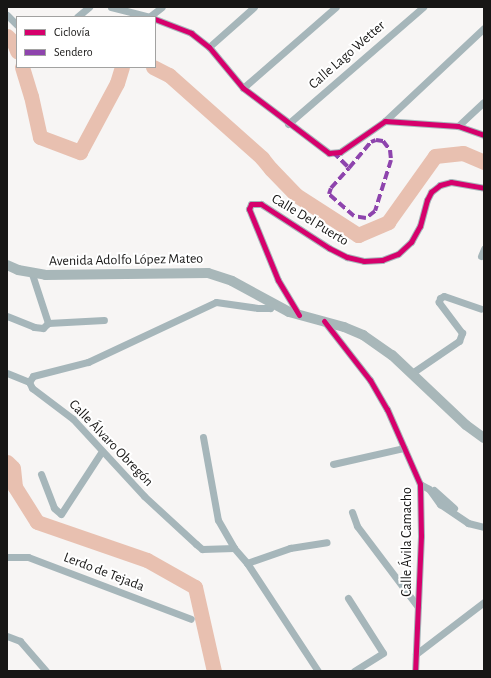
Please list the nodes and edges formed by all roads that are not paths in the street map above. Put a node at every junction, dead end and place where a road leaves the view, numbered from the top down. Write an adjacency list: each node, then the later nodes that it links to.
1 (89, 7): 8 (street)
2 (111, 7): 9 (street)
3 (162, 7): 10 (street)
4 (254, 7): 14 (street)
5 (336, 7): 15 (street)
6 (423, 7): 18 (street, Calle Lago Wetter)
7 (7, 15): 12 (street)
8 (78, 16)
9 (146, 16)
10 (151, 16)
11 (156, 19): 14 (street)
12 (16, 24)
13 (484, 28): 17 (street)
14 (209, 47): 15 (street)
15 (243, 88): 18 (street)
16 (484, 102): 19 (street)
17 (385, 120): 18 (street); 19 (street)
18 (288, 124)
19 (458, 126): 20 (street)
20 (484, 135)
21 (484, 188): 26 (street, Calle Del Puerto)
22 (7, 265): 23 (main road, Avenida Adolfo López Mateo)
23 (32, 274): 24 (main road, Avenida Adolfo López Mateo); 30 (street)
24 (274, 303): 26 (main road, Avenida Adolfo López Mateo); 33 (street)
25 (481, 309): 32 (street)
26 (299, 315): 29 (main road, Avenida Adolfo López Mateo)
27 (7, 316): 30 (street)
28 (104, 320): 30 (street)
29 (324, 321): 32 (main road, Avenida Adolfo López Mateo); 36 (street, Calle Ávila Camacho)
30 (48, 324)
31 (7, 373): 33 (street)
32 (412, 374): 35 (main road, Avenida Adolfo López Mateo)
33 (29, 382): 37 (street, Calle Álvaro Obregón)
34 (204, 437): 44 (street)
35 (484, 438)
36 (404, 448): 38 (street); 40 (street, Calle Ávila Camacho)
37 (102, 451): 39 (street); 44 (street, Calle Álvaro Obregón)
38 (333, 464)
39 (41, 474)
40 (420, 484): 42 (street); 49 (street, Calle Ávila Camacho)
41 (352, 512): 49 (street)
42 (484, 527)
43 (327, 542): 46 (street)
44 (234, 548): 46 (street)
45 (7, 557): 50 (street, Lerdo de Tejada)
46 (247, 563): 54 (street)
47 (348, 598): 55 (street)
48 (484, 602): 52 (street)
49 (418, 607): 52 (street, Calle Ávila Camacho)
50 (191, 619)
51 (7, 636): 53 (street)
52 (416, 654): 56 (street, Calle Ávila Camacho)
53 (46, 671)
54 (318, 671)
55 (354, 671)
56 (415, 671)

